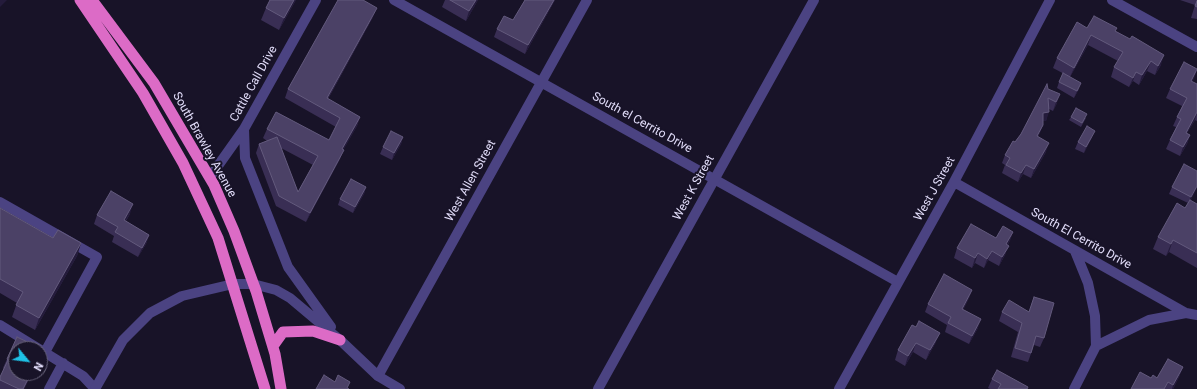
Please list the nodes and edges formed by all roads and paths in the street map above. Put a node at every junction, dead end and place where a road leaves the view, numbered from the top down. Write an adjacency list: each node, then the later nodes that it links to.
1 (80, 0): 18 (highway)
2 (92, 0): 12 (highway, South Brawley Avenue)
3 (316, 0): 11 (street, Cattle Call Drive)
4 (394, 0): 10 (street, South el Cerrito Drive)
5 (587, 0): 10 (street, West Allen Street)
6 (814, 0): 13 (street, West K Street)
7 (1050, 0): 14 (street, West J Street)
8 (1112, 0): 9 (street)
9 (1197, 47)
10 (542, 82): 13 (street, South el Cerrito Drive); 30 (street, West Allen Street)
11 (244, 129): 12 (street, Cattle Call Drive); 23 (street)
12 (210, 177): 19 (highway, South Brawley Avenue)
13 (715, 178): 17 (street, South el Cerrito Drive); 36 (street, West K Street)
14 (954, 182): 16 (street, South El Cerrito Drive); 17 (street, West J Street)
15 (0, 202): 27 (street)
16 (1075, 252): 20 (street, South El Cerrito Drive); 26 (street)
17 (898, 282): 37 (street, West J Street)
18 (233, 284): 19 (street); 32 (street); 33 (highway)
19 (253, 284): 23 (street); 25 (highway, South Brawley Avenue)
20 (1186, 313): 21 (street, South El Cerrito Drive); 26 (street)
21 (1197, 315)
22 (0, 325): 24 (street)
23 (340, 340): 25 (highway); 30 (street)
24 (27, 341)
25 (273, 346): 34 (highway, South Brawley Avenue)
26 (1096, 346): 38 (street)
27 (48, 347)
28 (48, 354): 29 (street)
29 (63, 363): 31 (street); 32 (street)
30 (378, 376): 35 (street)
31 (49, 389)
32 (95, 389)
33 (265, 389)
34 (281, 389)
35 (400, 389)
36 (598, 389)
37 (838, 389)
38 (1074, 389)

